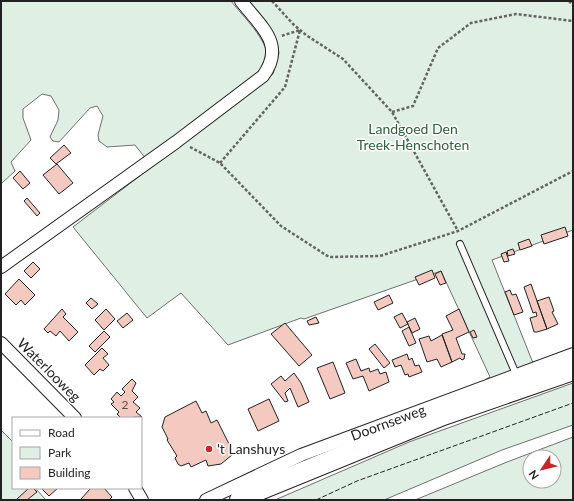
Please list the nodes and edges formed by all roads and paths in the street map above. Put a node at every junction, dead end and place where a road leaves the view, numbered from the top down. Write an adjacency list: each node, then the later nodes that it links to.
1 (241, 1): 7 (street)
2 (272, 1): 6 (path)
3 (569, 1): 4 (path)
4 (573, 5)
5 (573, 22): 8 (path)
6 (300, 30): 7 (path); 8 (path); 10 (path)
7 (271, 40): 9 (street)
8 (392, 112): 12 (path)
9 (176, 142): 10 (path); 14 (street)
10 (220, 164): 12 (path)
11 (573, 171): 12 (path)
12 (458, 231)
13 (460, 244): 18 (lane)
14 (1, 267)
15 (1, 343): 19 (street, Waterlooweg)
16 (573, 354): 18 (street, Doornseweg)
17 (573, 370): 23 (main road, Doornseweg)
18 (516, 374): 22 (street, Doornseweg)
19 (74, 417)
20 (136, 489): 21 (street)
21 (142, 500)
22 (206, 500)
23 (240, 500)

